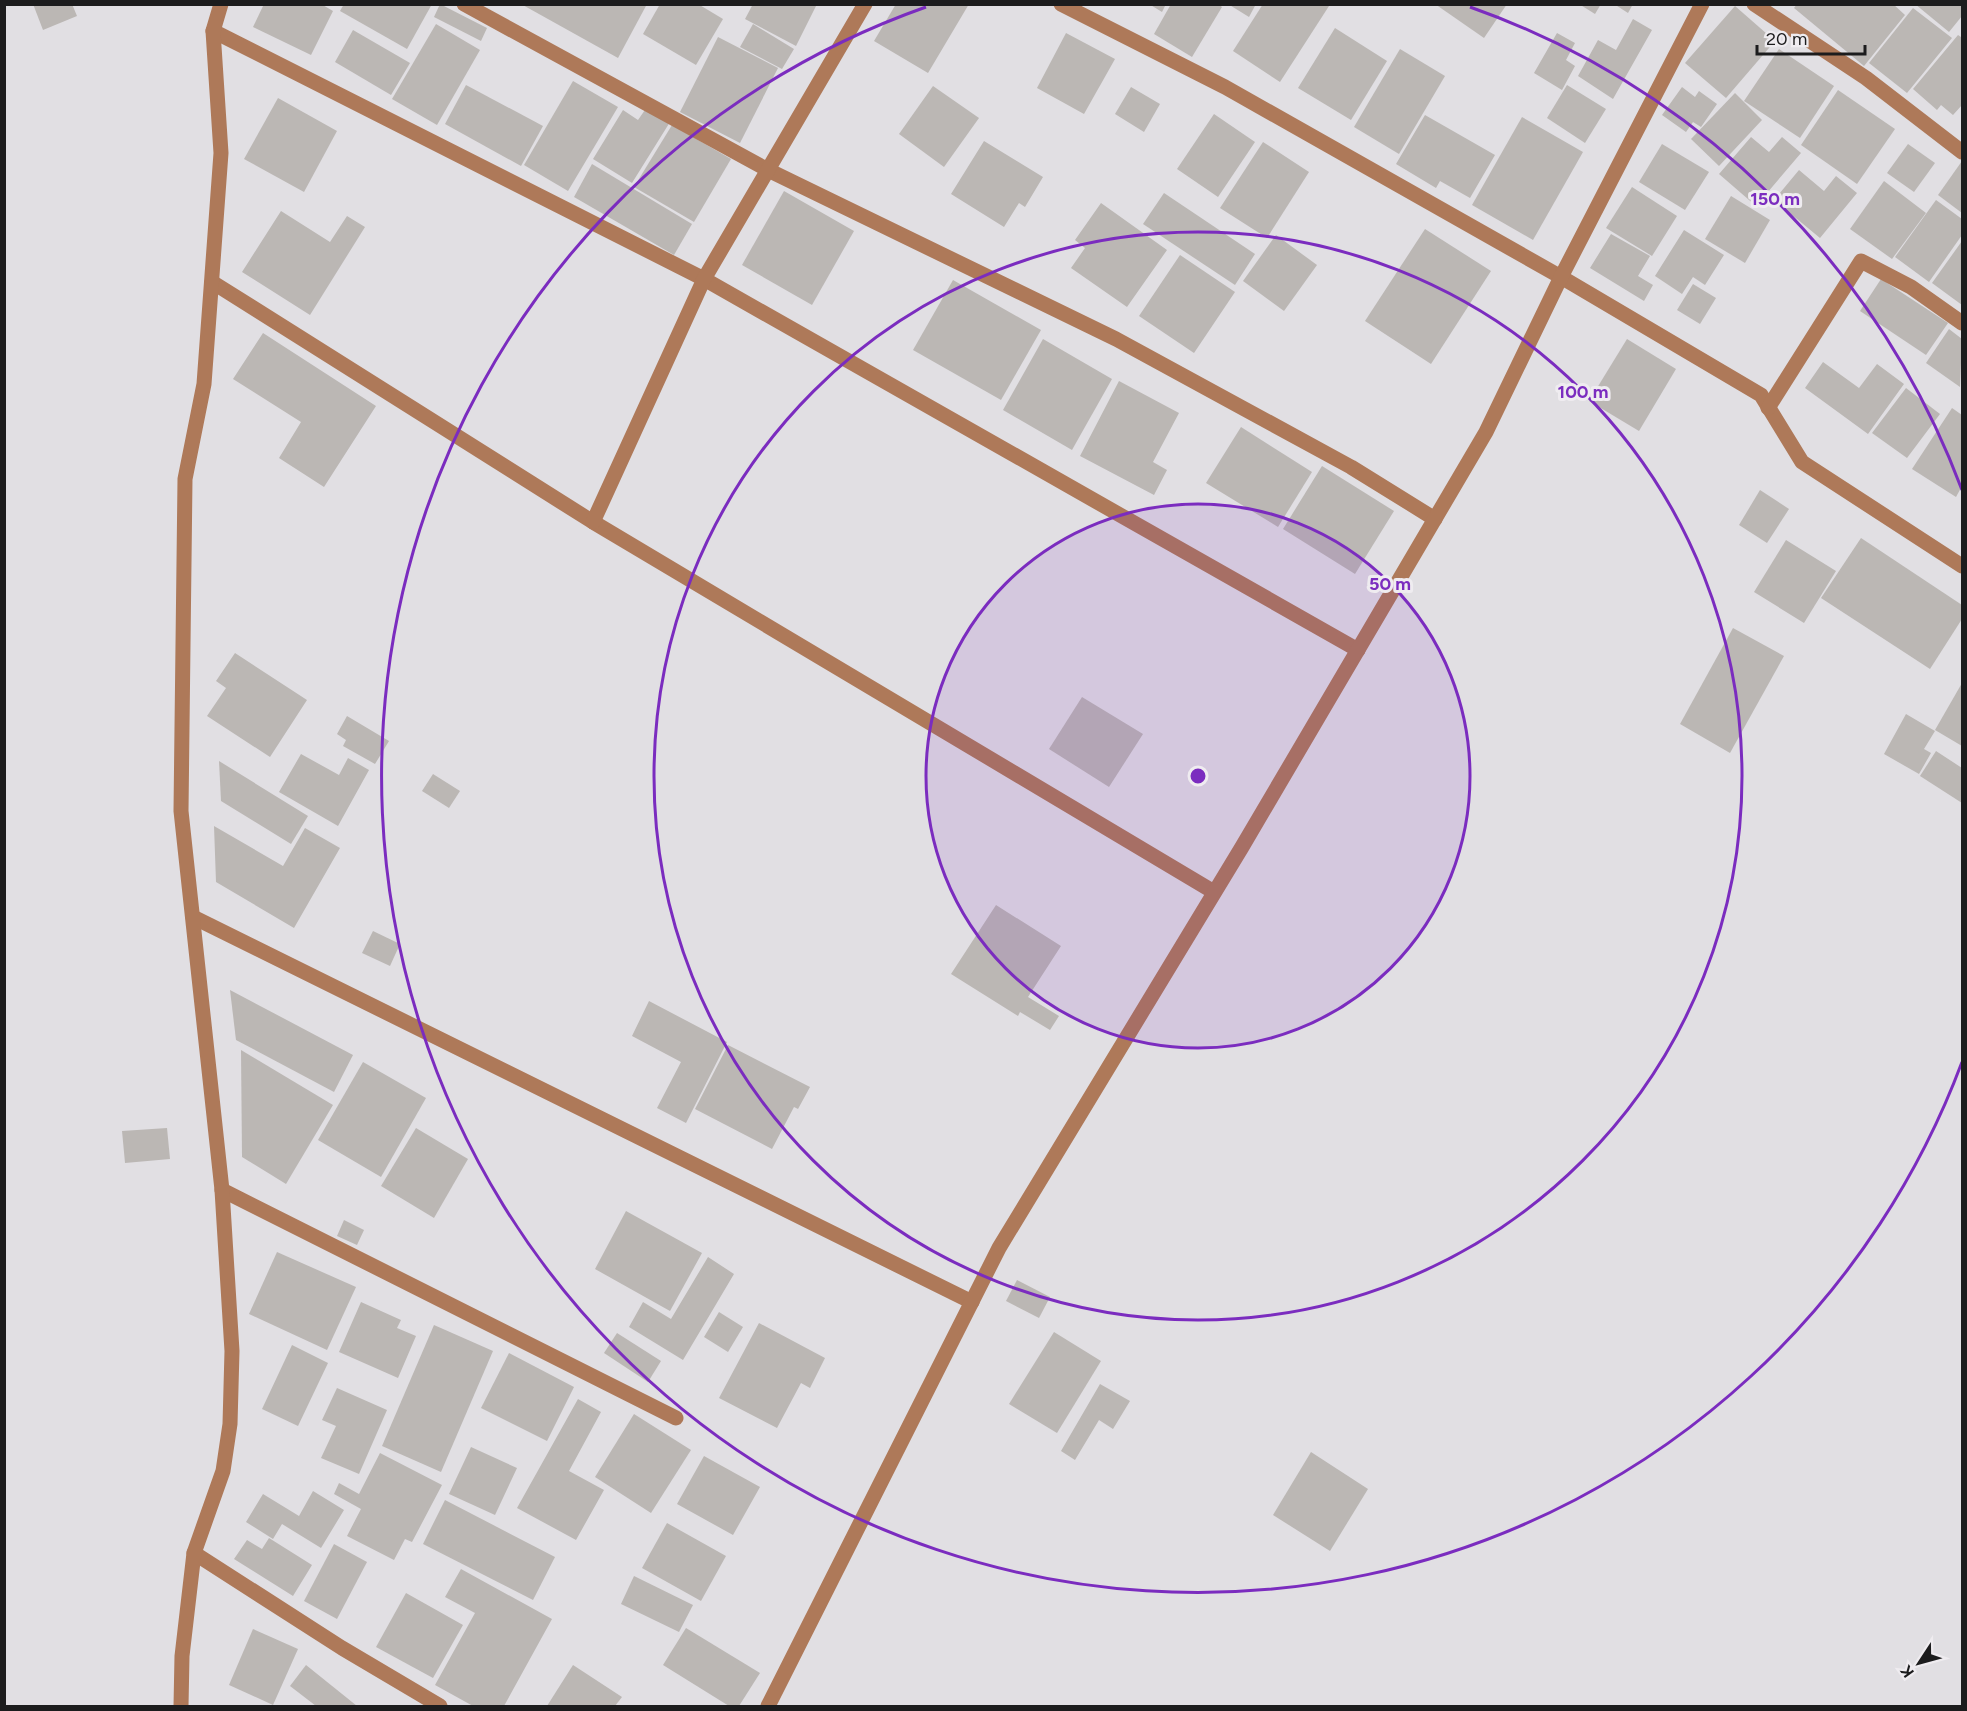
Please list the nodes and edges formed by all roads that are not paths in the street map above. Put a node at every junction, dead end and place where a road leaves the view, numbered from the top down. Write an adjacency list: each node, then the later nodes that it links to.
1 (221, 4): 7 (street)
2 (464, 4): 9 (street)
3 (865, 4): 9 (street)
4 (1061, 4): 10 (street)
5 (1702, 4): 10 (street)
6 (1754, 4): 8 (street)
7 (213, 31): 11 (street); 12 (street)
8 (1962, 152)
9 (768, 170): 11 (street); 15 (street)
10 (1561, 277): 14 (street); 15 (street)
11 (704, 279): 16 (street); 18 (street)
12 (212, 282): 16 (street); 20 (street)
13 (1962, 322): 14 (street)
14 (1768, 408): 17 (street)
15 (1435, 519): 18 (street)
16 (592, 522): 19 (street)
17 (1962, 566)
18 (1358, 650): 19 (street)
19 (1214, 892): 22 (street)
20 (193, 917): 21 (street); 22 (street)
21 (222, 1190): 23 (street); 24 (street)
22 (972, 1302): 27 (street)
23 (676, 1418)
24 (194, 1553): 25 (street); 26 (street)
25 (181, 1707)
26 (440, 1707)
27 (768, 1707)

